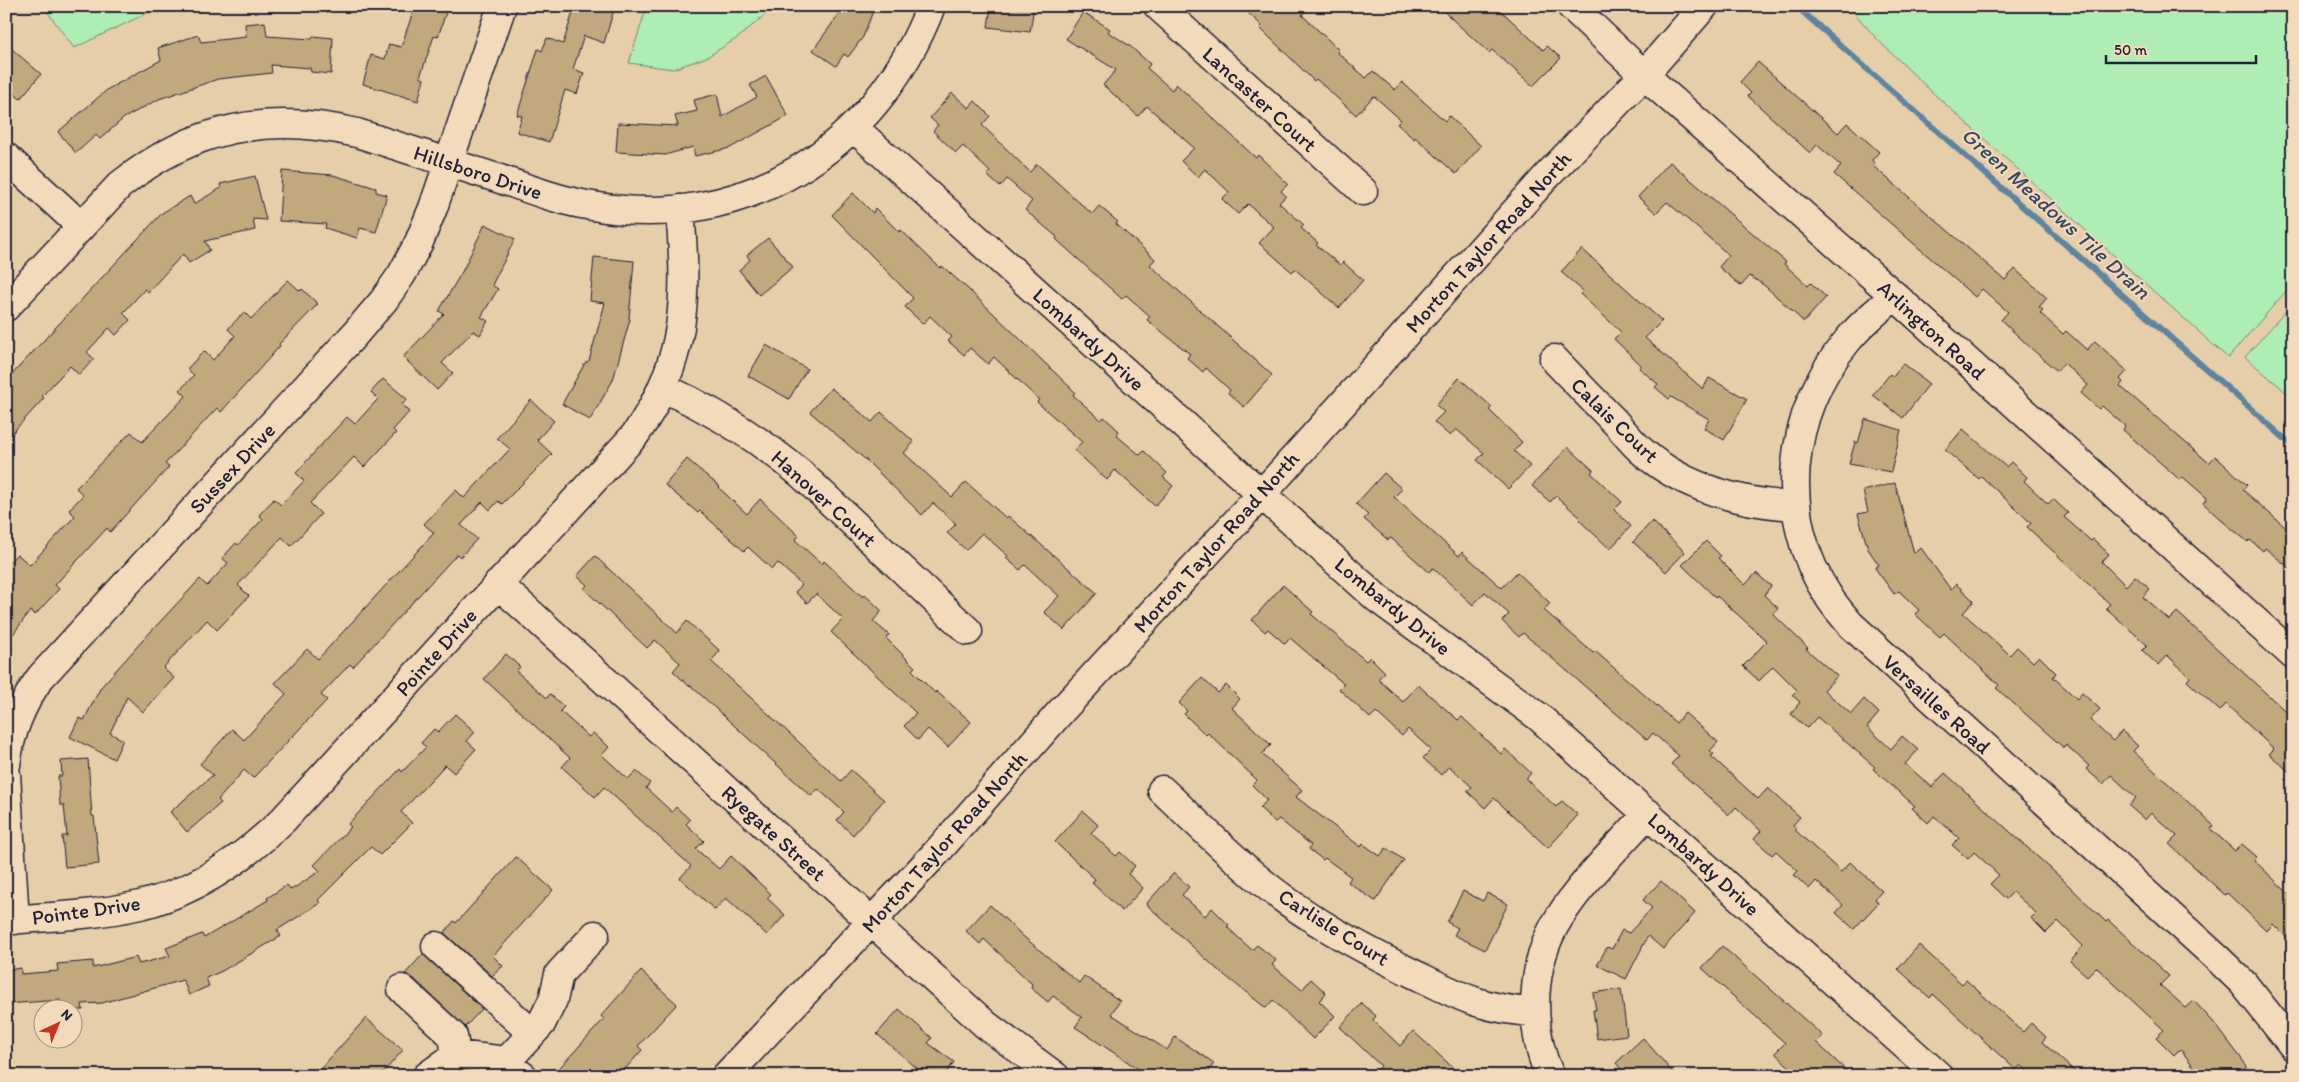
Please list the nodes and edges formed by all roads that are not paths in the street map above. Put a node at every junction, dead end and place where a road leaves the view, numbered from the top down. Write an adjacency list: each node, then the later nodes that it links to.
1 (502, 6): 9 (street, Sussex Drive)
2 (931, 6): 7 (street, Hillsboro Drive)
3 (1158, 6): 10 (street, Lancaster Court)
4 (1571, 6): 6 (street, Arlington Road)
5 (1704, 6): 6 (street, Morton Taylor Road North)
6 (1644, 75): 13 (street, Arlington Road); 17 (street, Morton Taylor Road North)
7 (854, 128): 11 (street, Hillsboro Drive); 17 (street, Lombardy Drive)
8 (6, 157): 12 (street)
9 (448, 162): 11 (street, Hillsboro Drive); 12 (street, Hillsboro Drive); 22 (street, Sussex Drive)
10 (1363, 191)
11 (680, 209): 16 (street, Pointe Drive)
12 (81, 226): 14 (street, Hillsboro Drive)
13 (1895, 296): 18 (street, Versailles Road); 21 (street, Arlington Road)
14 (6, 307)
15 (1554, 359): 18 (street, Calais Court)
16 (664, 388): 19 (street, Pointe Drive); 20 (street, Hanover Court)
17 (1261, 494): 25 (street, Lombardy Drive); 27 (street, Morton Taylor Road North)
18 (1795, 506): 33 (street, Versailles Road)
19 (498, 584): 26 (street, Pointe Drive); 27 (street, Ryegate Street)
20 (968, 631)
21 (2293, 655)
22 (6, 765)
23 (6, 774): 26 (street)
24 (1162, 790): 31 (street, Carlisle Court)
25 (1648, 813): 31 (street); 40 (street, Lombardy Drive)
26 (11, 920)
27 (872, 922): 37 (street, Morton Taylor Road North); 38 (street, Ryegate Street)
28 (595, 935): 32 (street)
29 (436, 946): 32 (street)
30 (402, 989): 34 (street)
31 (1535, 1012): 39 (street)
32 (532, 1033): 35 (street)
33 (2293, 1046)
34 (456, 1054): 35 (street); 36 (street)
35 (514, 1069)
36 (427, 1076)
37 (726, 1076)
38 (1055, 1076)
39 (1550, 1076)
40 (1939, 1076)

